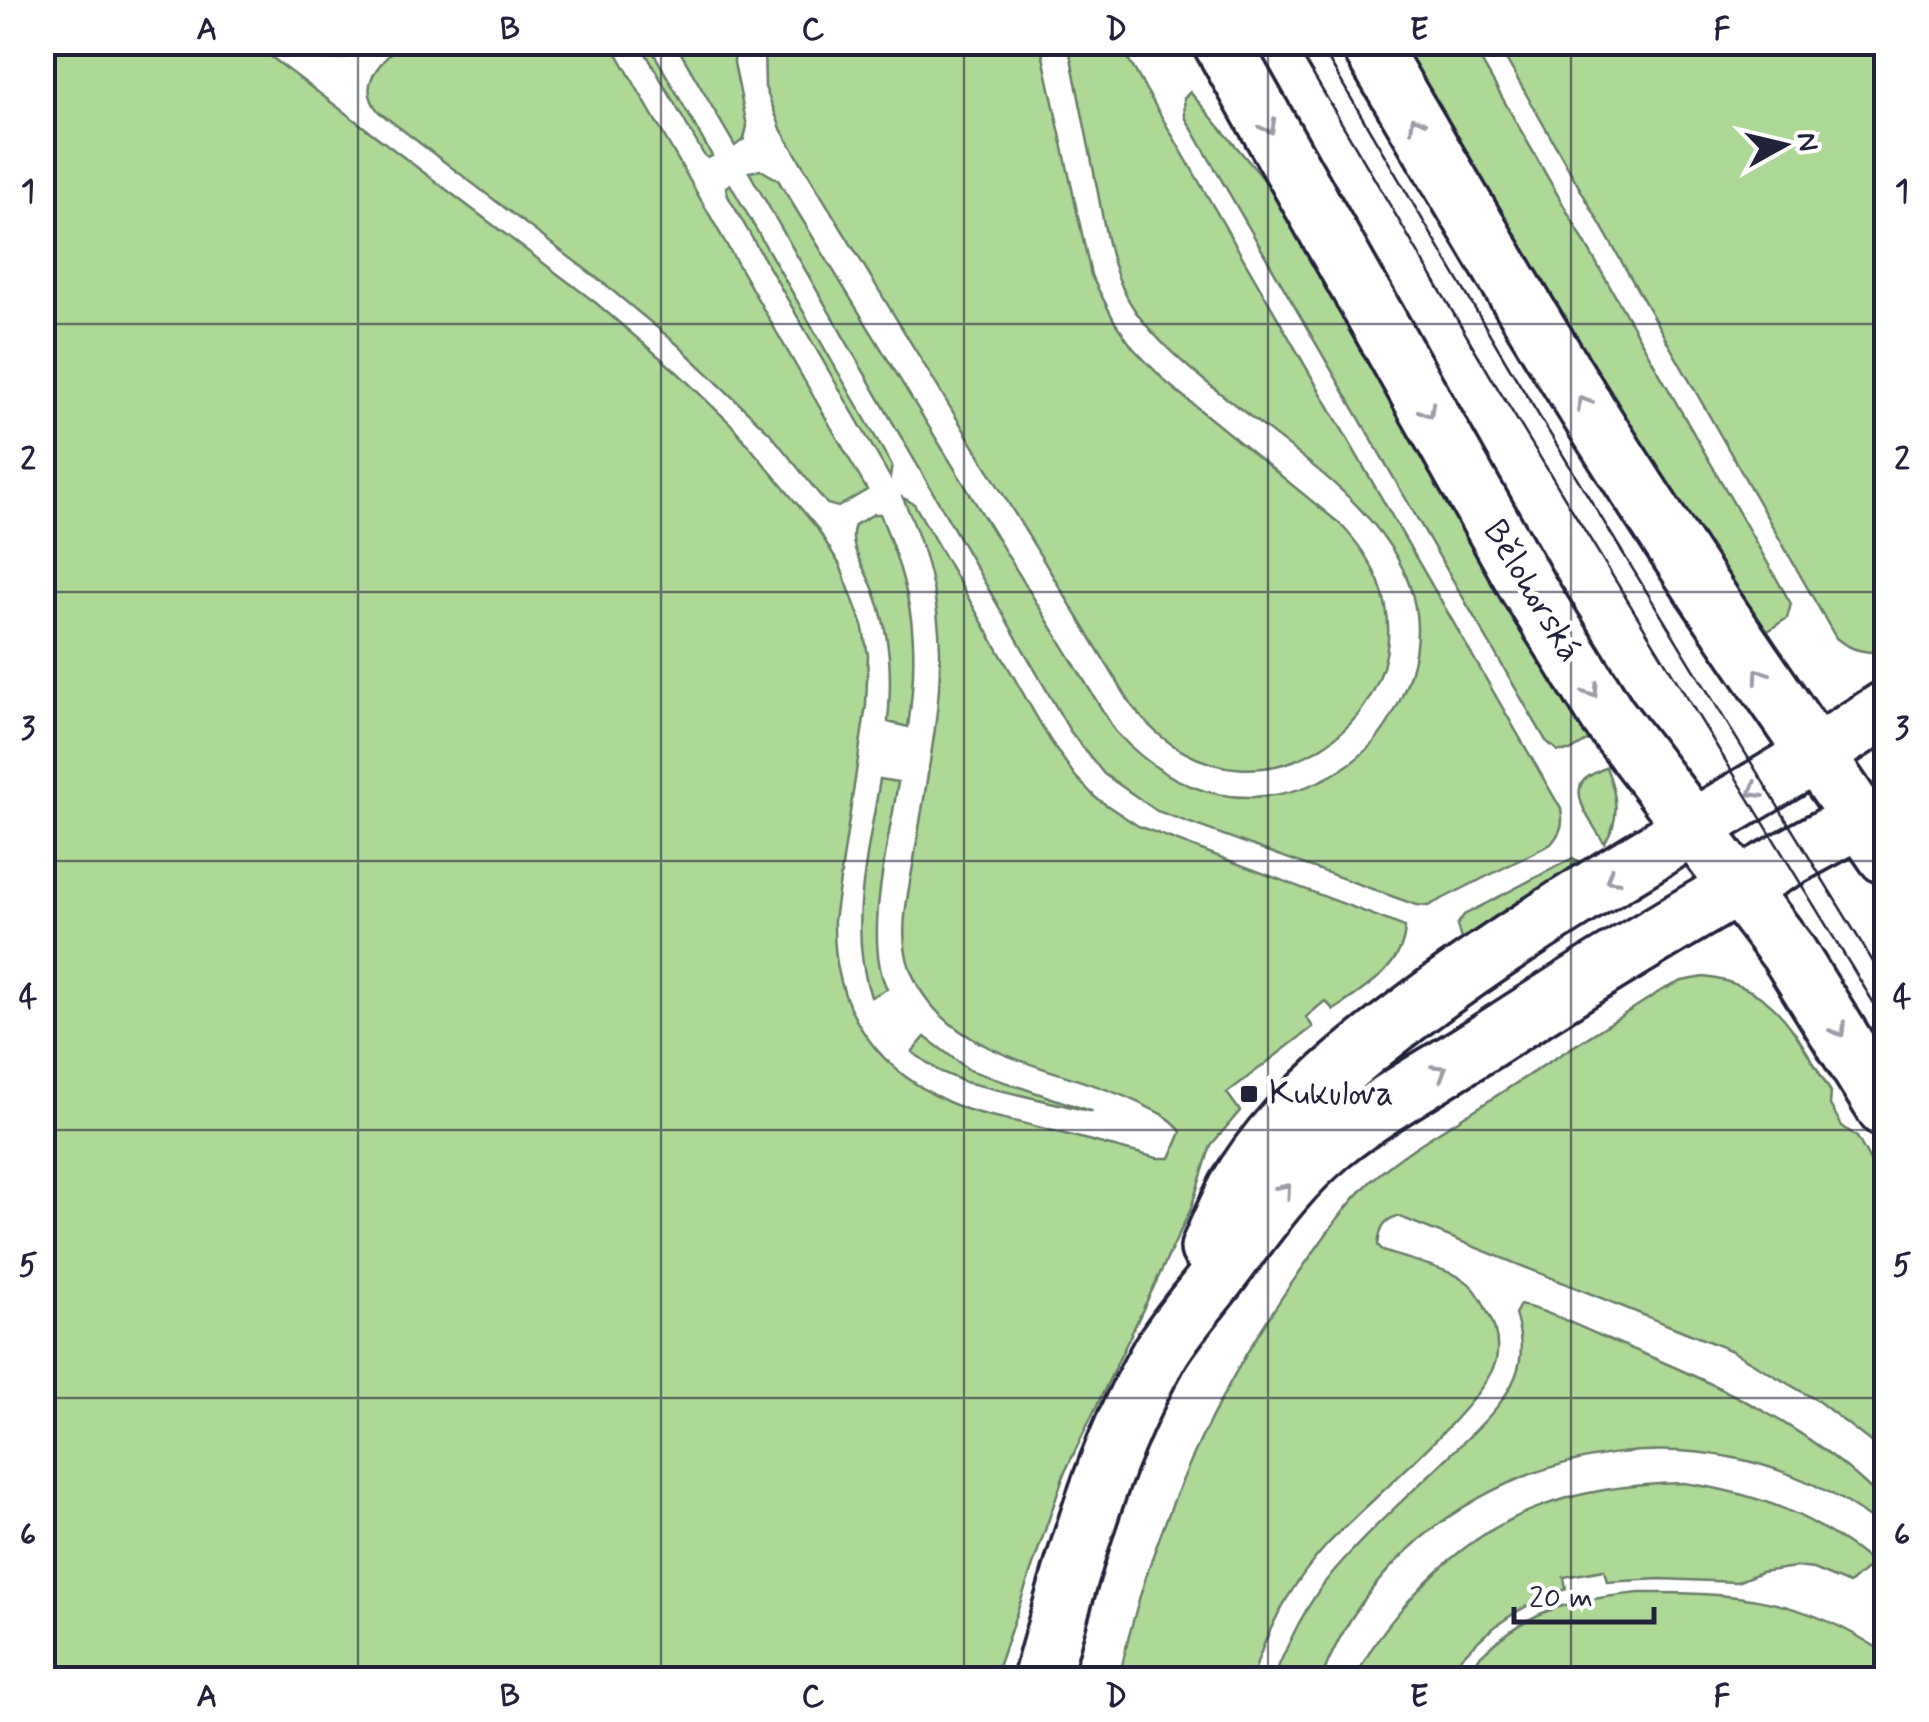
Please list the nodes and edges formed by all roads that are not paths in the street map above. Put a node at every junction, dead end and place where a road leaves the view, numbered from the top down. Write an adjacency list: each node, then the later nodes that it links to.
1 (1221, 42): 6 (main road, Bělohorská, one-way to 6)
2 (1368, 42): 4 (main road, one-way to 2)
3 (1886, 709): 4 (main road)
4 (1815, 755): 5 (main road); 6 (main road, one-way to 6)
5 (1878, 826): 7 (main road)
6 (1695, 828): 7 (main road, Bělohorská); 9 (main road, one-way to 9)
7 (1739, 884): 8 (main road, Bělohorská, one-way to 8); 9 (main road, one-way to 7)
8 (1886, 1110)
9 (1161, 1350): 10 (main road)
10 (1041, 1680)

